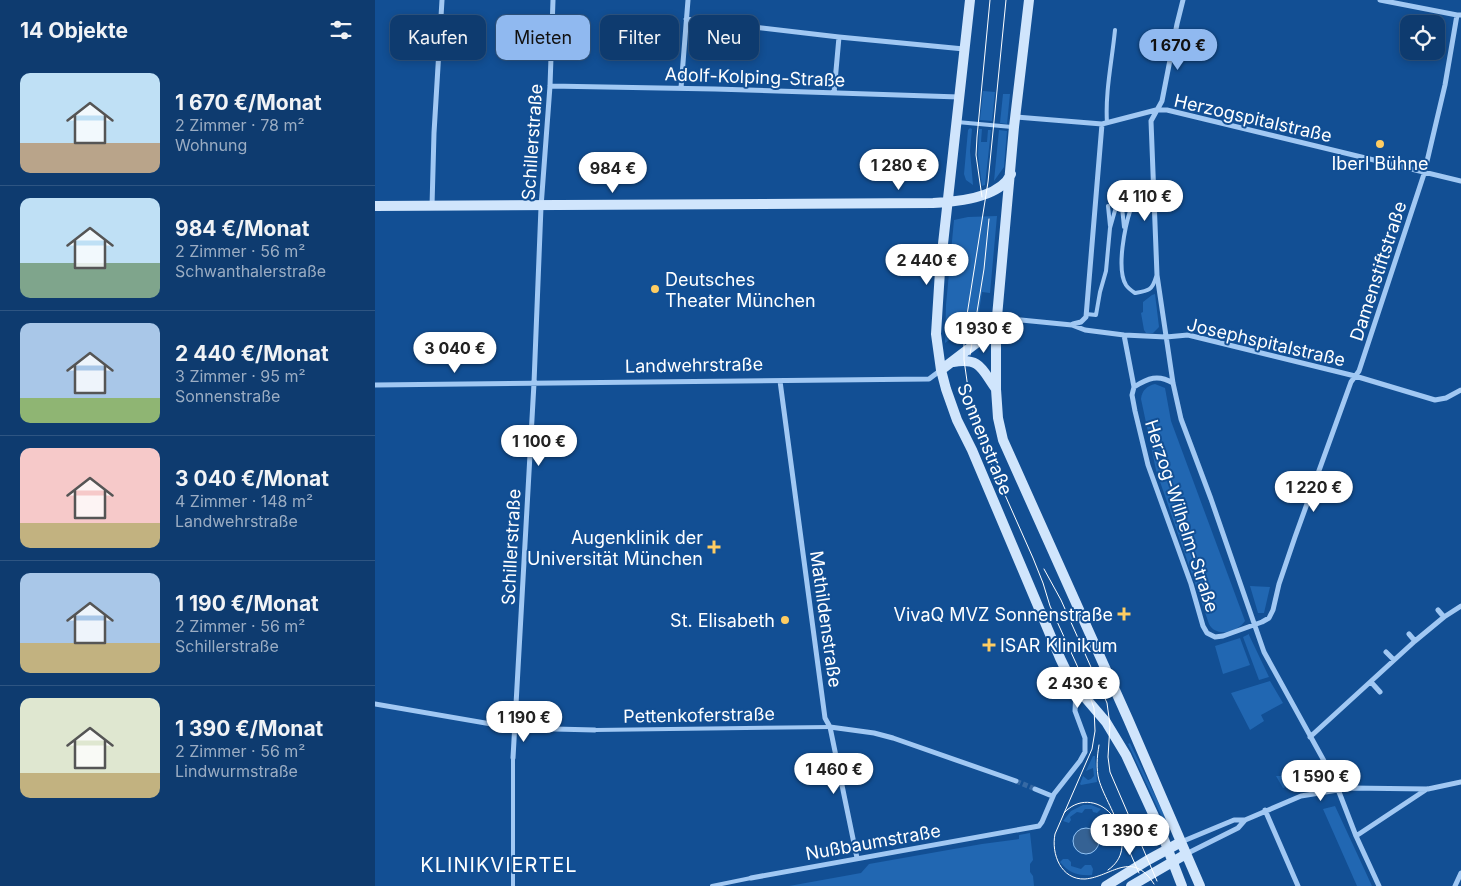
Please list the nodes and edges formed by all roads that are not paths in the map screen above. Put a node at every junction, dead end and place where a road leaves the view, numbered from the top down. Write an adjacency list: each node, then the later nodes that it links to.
1 (442, 0): 26 (street)
2 (553, 0): 13 (street, Schillerstraße)
3 (688, 0): 9 (street)
4 (970, 0): 12 (main road, Sonnenstraße)
5 (1029, 0): 19 (main road, Sonnenstraße)
6 (1183, 0): 17 (street, Herzog-Wilhelm-Straße)
7 (1380, 0): 8 (street)
8 (1459, 15): 22 (street, Damenstiftstraße)
9 (686, 19): 11 (street); 14 (street)
10 (1115, 30): 20 (lane)
11 (839, 37): 12 (street); 15 (street)
12 (965, 49): 16 (main road, Sonnenstraße)
13 (550, 86): 14 (street, Adolf-Kolping-Straße); 28 (street, Schillerstraße)
14 (681, 88): 15 (street, Adolf-Kolping-Straße)
15 (834, 93): 16 (street, Adolf-Kolping-Straße)
16 (960, 97): 18 (main road, Sonnenstraße)
17 (1156, 110): 20 (street, Herzogspitalstraße); 22 (street, Herzogspitalstraße); 34 (street, Herzog-Wilhelm-Straße)
18 (957, 122): 19 (lane); 24 (main road, Sonnenstraße)
19 (1015, 122): 20 (street, Herzogspitalstraße); 21 (main road, Sonnenstraße)
20 (1104, 123): 35 (street)
21 (1011, 173): 24 (main road); 37 (main road, Sonnenstraße)
22 (1425, 174): 23 (street, Herzogspitalstraße); 42 (street, Damenstiftstraße)
23 (1461, 181)
24 (948, 202): 28 (main road); 41 (main road, Sonnenstraße)
25 (375, 206): 26 (main road)
26 (432, 206): 28 (main road)
27 (1108, 206): 32 (lane)
28 (541, 207): 44 (street, Schillerstraße)
29 (1116, 207): 32 (lane)
30 (1122, 207): 33 (lane)
31 (1131, 208): 33 (lane)
32 (1110, 228): 35 (lane)
33 (1124, 229): 34 (lane)
34 (1157, 275): 39 (street, Herzog-Wilhelm-Straße)
35 (1086, 314): 36 (street)
36 (1072, 325): 37 (street, Josephspitalstraße); 38 (street, Josephspitalstraße)
37 (996, 328): 40 (main road, Landwehrstraße); 48 (main road, Sonnenstraße)
38 (1124, 335): 39 (street, Josephspitalstraße); 47 (street, Herzog-Wilhelm-Straße)
39 (1166, 337): 42 (street, Josephspitalstraße); 45 (street, Herzog-Wilhelm-Straße)
40 (951, 362): 41 (main road, Landwehrstraße); 48 (main road)
41 (941, 370): 43 (street, Landwehrstraße); 59 (main road, Sonnenstraße)
42 (1355, 376): 49 (street, Josephspitalstraße); 53 (street, Damenstiftstraße)
43 (780, 381): 44 (street, Landwehrstraße); 62 (street, Mathildenstraße)
44 (535, 383): 46 (street, Landwehrstraße); 63 (street, Schillerstraße)
45 (1173, 383): 47 (street); 53 (street, Herzog-Wilhelm-Straße)
46 (375, 385)
47 (1134, 387): 53 (street, Herzog-Wilhelm-Straße)
48 (996, 389): 76 (main road, Sonnenstraße)
49 (1461, 390)
50 (1461, 606): 52 (street)
51 (1438, 610): 52 (street)
52 (1444, 617): 55 (street)
53 (1254, 626): 65 (street, Herzog-Wilhelm-Straße)
54 (1409, 634): 55 (street)
55 (1415, 641): 57 (street)
56 (1386, 652): 57 (street)
57 (1394, 660): 58 (street)
58 (1371, 682): 60 (street); 65 (street)
59 (1077, 688): 72 (street); 77 (main road, Sonnenstraße)
60 (1380, 692)
61 (375, 704): 63 (street, Pettenkoferstraße)
62 (830, 727): 64 (lane, Pettenkoferstraße); 67 (street, Pettenkoferstraße); 79 (street, Mathildenstraße)
63 (514, 728): 64 (street, Pettenkoferstraße); 66 (street, Schillerstraße)
64 (595, 730)
65 (1310, 737): 70 (street, Herzog-Wilhelm-Straße)
66 (513, 758): 83 (lane, Schillerstraße)
67 (1016, 781)
68 (1461, 782): 71 (street)
69 (1035, 789): 72 (street)
70 (1338, 789): 71 (street); 73 (street); 75 (street, Herzog-Wilhelm-Straße)
71 (1428, 789): 75 (street)
72 (1052, 796): 79 (street, Nußbaumstraße)
73 (1265, 810): 74 (street); 89 (street)
74 (1245, 820): 76 (street); 78 (street)
75 (1356, 836): 90 (street, Herzog-Wilhelm-Straße)
76 (1181, 842): 77 (main road); 78 (main road, Sonnenstraße)
77 (1168, 849): 80 (main road, Sonnenstraße); 85 (main road)
78 (1187, 854): 80 (main road); 88 (main road, Sonnenstraße)
79 (857, 858): 82 (street, Nußbaumstraße)
80 (1172, 862): 86 (main road); 87 (main road, Sonnenstraße)
81 (1461, 873): 91 (street)
82 (751, 878): 84 (lane, Nußbaumstraße)
83 (513, 886)
84 (712, 886)
85 (1106, 886)
86 (1131, 886)
87 (1182, 886)
88 (1200, 886)
89 (1298, 886)
90 (1379, 886)
91 (1455, 886)

